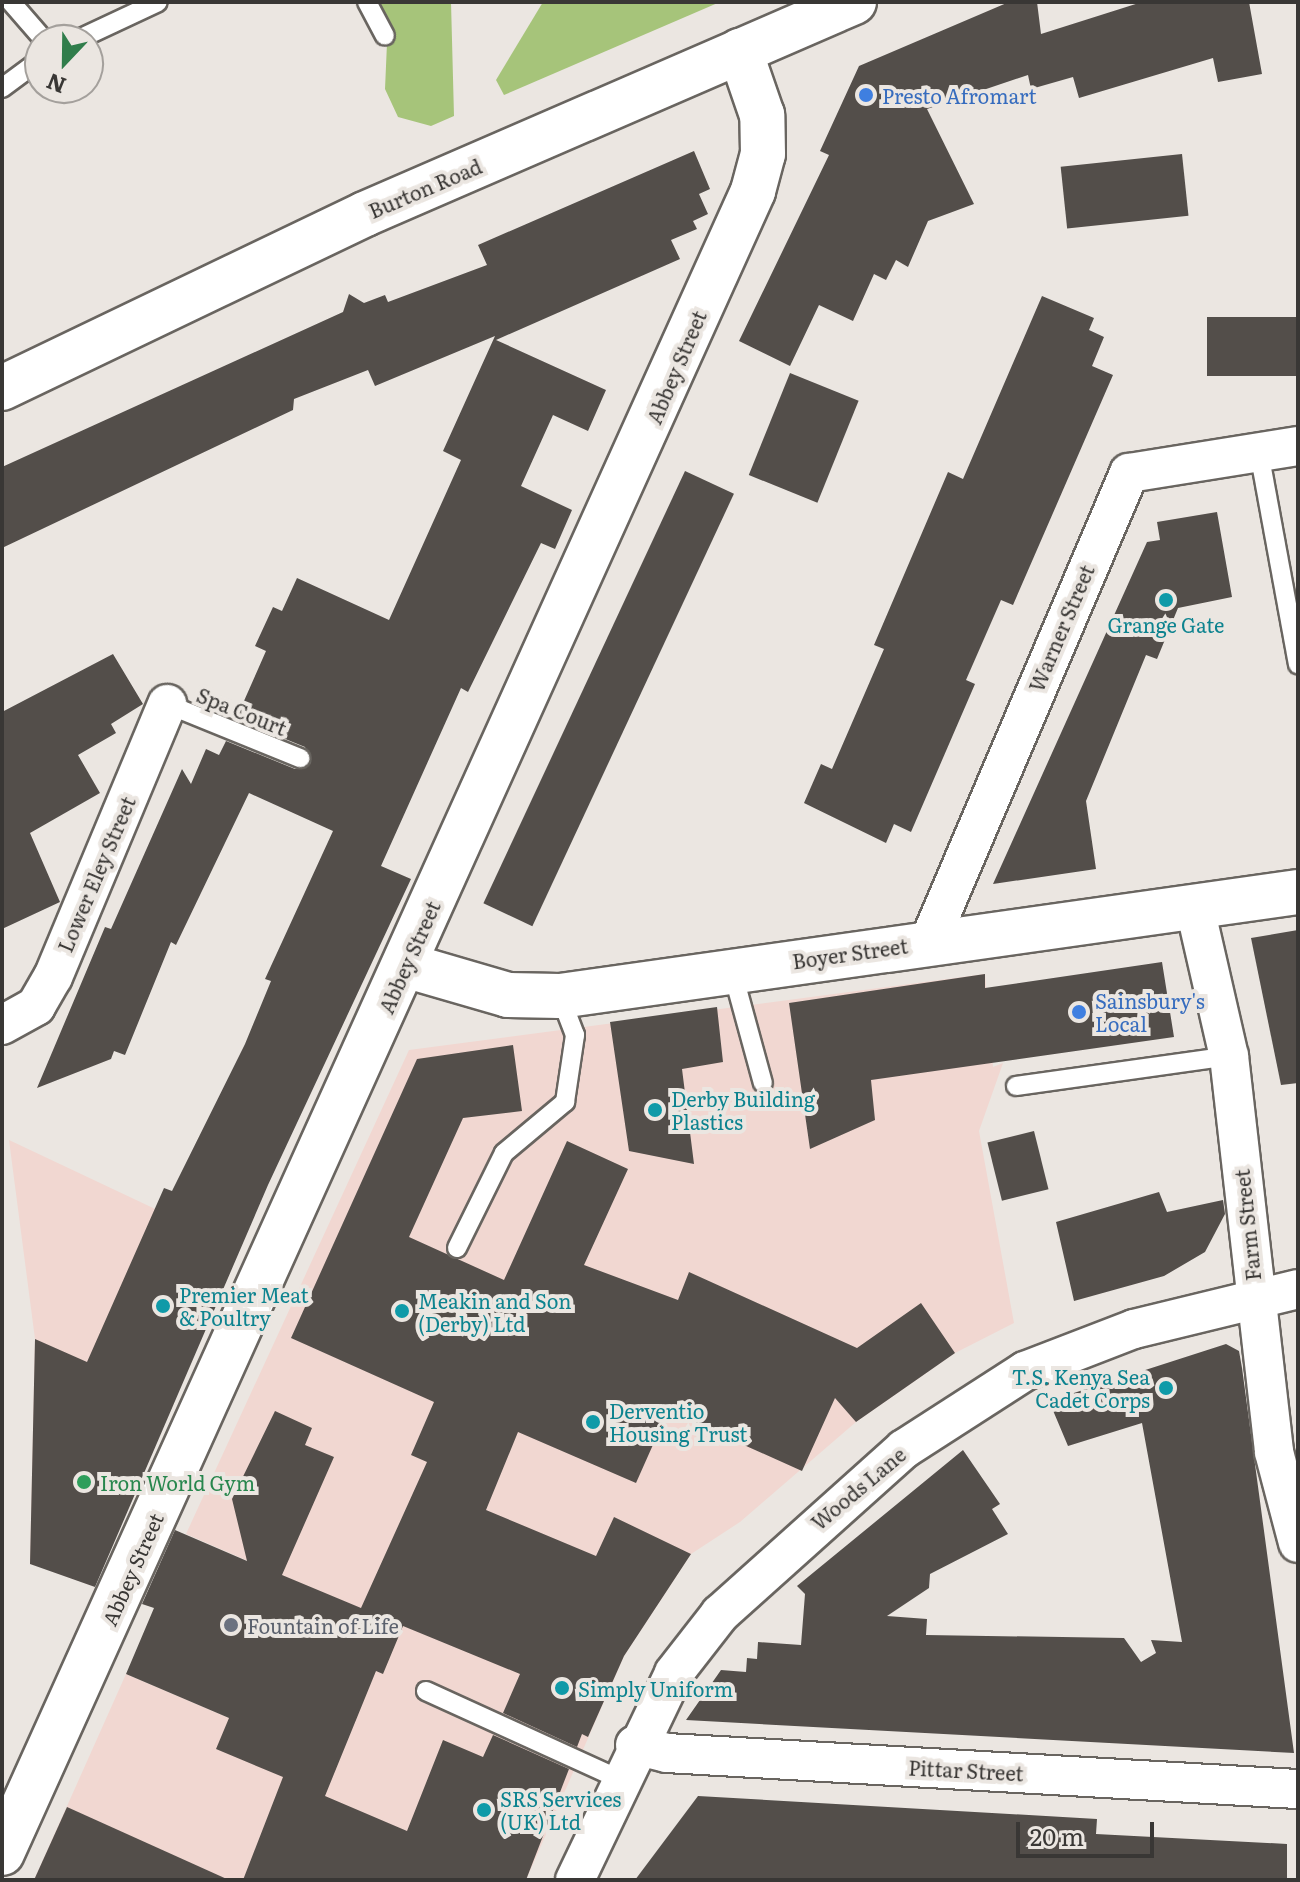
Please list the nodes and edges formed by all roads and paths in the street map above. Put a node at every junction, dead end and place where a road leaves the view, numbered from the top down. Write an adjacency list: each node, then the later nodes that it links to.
1 (11, 2): 5 (lane)
2 (158, 2): 6 (lane)
3 (367, 2): 7 (lane)
4 (854, 2): 8 (street, Burton Road)
5 (30, 24)
6 (104, 27)
7 (385, 36)
8 (740, 51): 11 (street, Burton Road); 20 (street, Abbey Street)
9 (24, 72): 10 (lane)
10 (2, 88)
11 (2, 388)
12 (1298, 446): 13 (street, Warner Street)
13 (1259, 452): 14 (lane); 19 (street, Warner Street)
14 (1298, 664)
15 (167, 704): 16 (lane, Spa Court); 23 (street, Lower Eley Street)
16 (300, 758)
17 (1298, 892): 18 (street, Boyer Street)
18 (1195, 908): 19 (street, Boyer Street); 24 (street, Farm Street)
19 (929, 942): 21 (street, Boyer Street)
20 (405, 965): 22 (street, Boyer Street); 35 (street, Abbey Street)
21 (732, 970): 22 (street, Boyer Street); 25 (lane)
22 (560, 996): 27 (lane)
23 (2, 1025)
24 (1229, 1056): 26 (lane); 29 (street, Farm Street)
25 (763, 1083)
26 (1016, 1086)
27 (457, 1248)
28 (1298, 1289): 29 (street, Woods Lane)
29 (1254, 1295): 30 (street, Farm Street); 32 (street, Woods Lane)
30 (1298, 1543)
31 (426, 1691): 33 (lane)
32 (635, 1745): 33 (street, Woods Lane); 34 (street, Pittar Street)
33 (619, 1779): 36 (street, Woods Lane)
34 (1298, 1789)
35 (8, 1821)
36 (575, 1880)

